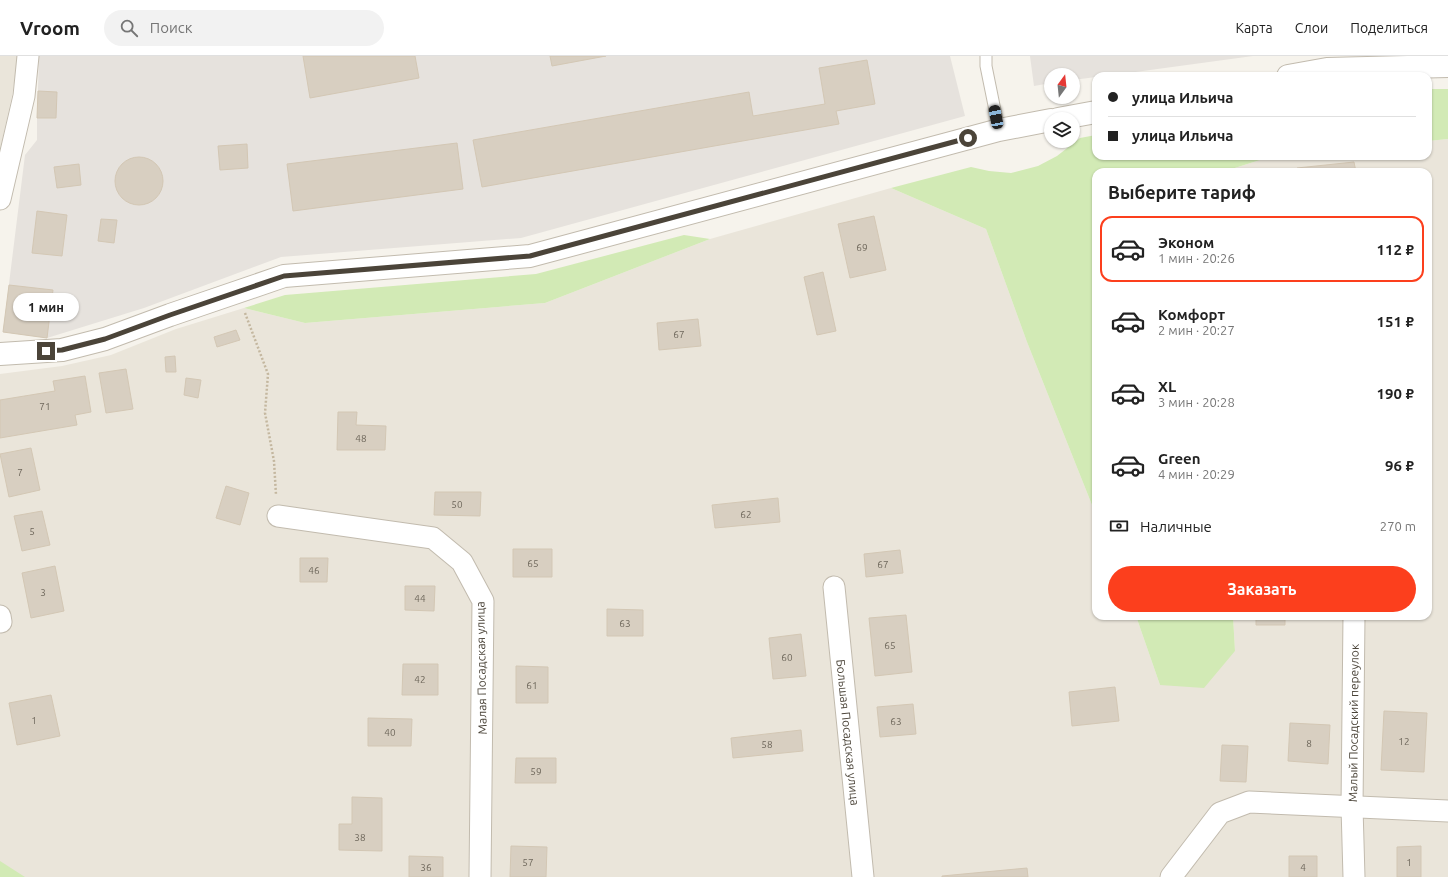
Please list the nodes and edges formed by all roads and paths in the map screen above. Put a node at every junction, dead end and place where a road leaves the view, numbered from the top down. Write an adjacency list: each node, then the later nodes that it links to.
1 (28, 56): 9 (street)
2 (986, 56): 8 (lane)
3 (1448, 66): 4 (street)
4 (1310, 72)
5 (1092, 113): 6 (street)
6 (1080, 115)
7 (1044, 121): 8 (street)
8 (999, 130): 10 (street)
9 (0, 199)
10 (240, 291): 11 (street); 12 (path)
11 (0, 354)
12 (278, 516): 17 (street, Малая Посадская улица)
13 (834, 587): 18 (street, Большая Посадская улица)
14 (1354, 620): 15 (street, Малый Посадский переулок)
15 (1352, 807): 16 (street); 19 (street, Малый Посадский переулок); 20 (street)
16 (1448, 811)
17 (480, 877)
18 (863, 877)
19 (1170, 877)
20 (1354, 877)

